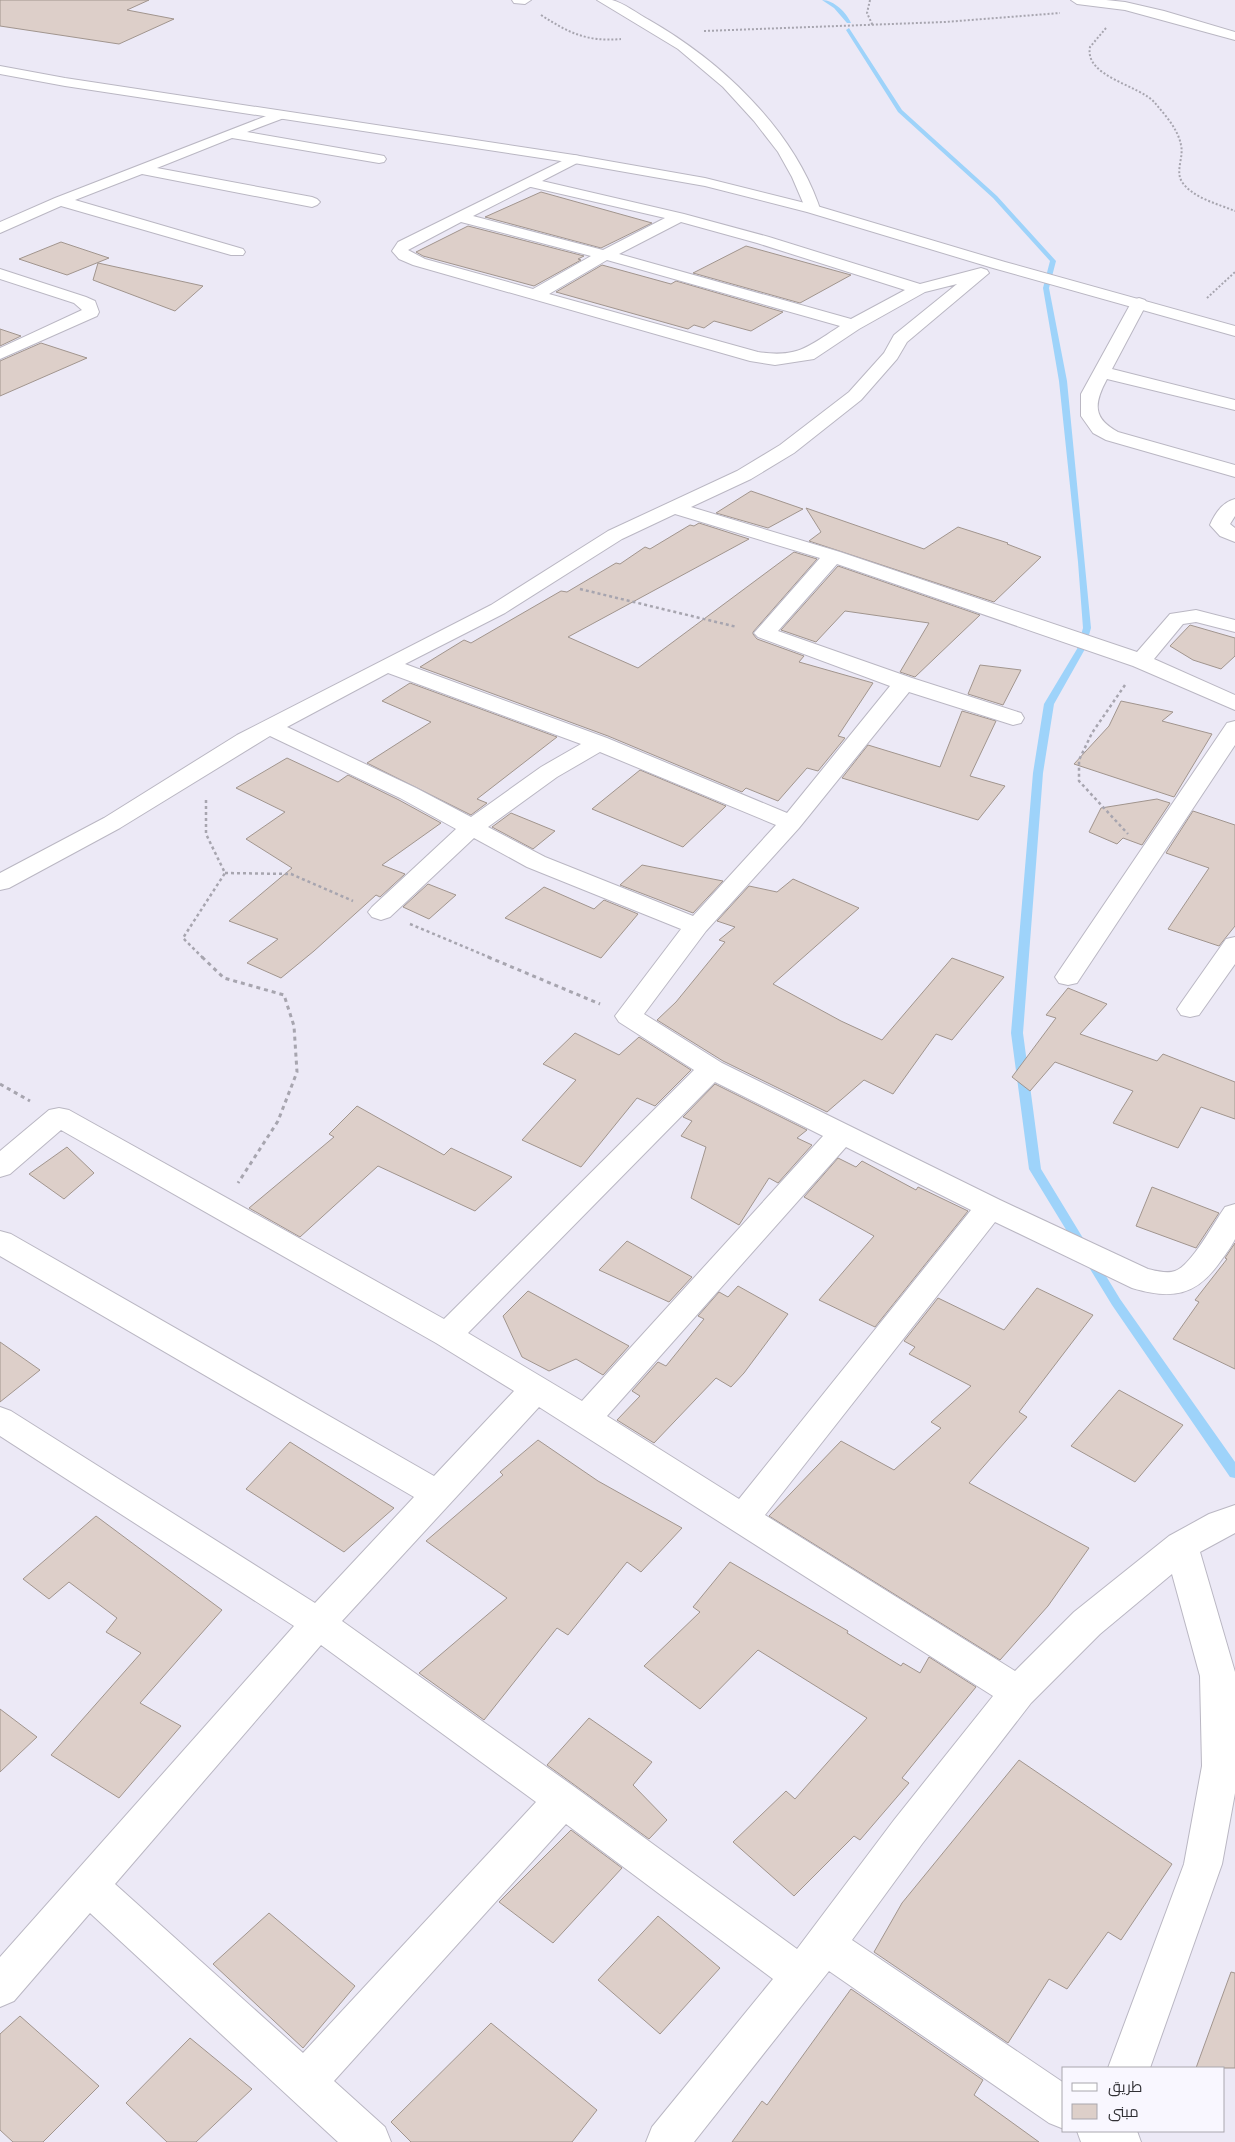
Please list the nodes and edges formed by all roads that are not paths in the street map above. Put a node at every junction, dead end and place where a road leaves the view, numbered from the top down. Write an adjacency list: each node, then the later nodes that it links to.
1 (519, 0): 2 (street)
2 (525, 0)
3 (603, 0): 15 (street)
4 (1077, 0): 5 (street)
5 (1235, 36)
6 (0, 70): 7 (street)
7 (279, 115): 8 (street); 10 (street)
8 (229, 134): 9 (street); 11 (street)
9 (379, 159)
10 (574, 159): 12 (street); 15 (street)
11 (140, 169): 13 (street); 14 (street)
12 (531, 183): 16 (street); 17 (street)
13 (60, 201): 18 (street); 19 (street)
14 (312, 202)
15 (812, 209): 21 (street)
16 (460, 217): 20 (street); 26 (street)
17 (679, 217): 20 (street); 25 (street)
18 (0, 228)
19 (237, 252)
20 (605, 255): 26 (street); 28 (street)
21 (990, 269): 25 (street); 27 (street); 35 (street)
22 (0, 274): 23 (street)
23 (20, 280): 24 (street); 30 (street)
24 (0, 289)
25 (920, 289): 28 (street)
26 (535, 295): 28 (street)
27 (1138, 303): 29 (street); 31 (street)
28 (853, 325)
29 (1235, 331)
30 (0, 354)
31 (1102, 372): 32 (street); 33 (street)
32 (1235, 405)
33 (1235, 471)
34 (1235, 505): 36 (street)
35 (675, 508): 37 (street); 40 (street)
36 (1235, 536)
37 (832, 556): 39 (street); 41 (street)
38 (1235, 626): 39 (street)
39 (1141, 662): 42 (street)
40 (387, 665): 44 (street); 46 (street)
41 (904, 683): 43 (street); 47 (street)
42 (1235, 703)
43 (1014, 718)
44 (270, 727): 48 (street); 49 (street)
45 (1235, 728): 53 (street)
46 (599, 742): 47 (street); 48 (street)
47 (790, 823): 51 (street)
48 (470, 828): 50 (street); 51 (street)
49 (0, 883)
50 (381, 912)
51 (697, 926): 55 (street)
52 (1235, 945): 54 (street)
53 (1068, 977)
54 (1190, 1009)
55 (712, 1069): 56 (street); 61 (street)
56 (842, 1133): 58 (street); 63 (street)
57 (0, 1167): 61 (street)
58 (990, 1207): 59 (street); 66 (street)
59 (1235, 1214)
60 (0, 1242): 65 (street)
61 (447, 1335): 62 (street)
62 (536, 1389): 63 (street); 65 (street)
63 (585, 1419): 66 (street)
64 (0, 1420): 69 (street)
65 (438, 1494): 69 (street)
66 (743, 1519): 70 (street)
67 (1235, 1519): 68 (street)
68 (1181, 1546): 70 (street); 76 (street)
69 (318, 1623): 71 (street); 72 (street)
70 (1018, 1692): 73 (street)
71 (563, 1800): 74 (street); 77 (street)
72 (88, 1886): 75 (street); 77 (street)
73 (825, 1945): 74 (street); 78 (street)
74 (801, 1976): 80 (street)
75 (0, 1987)
76 (1129, 2067)
77 (305, 2081): 79 (street)
78 (1062, 2107)
79 (370, 2142)
80 (667, 2142)

